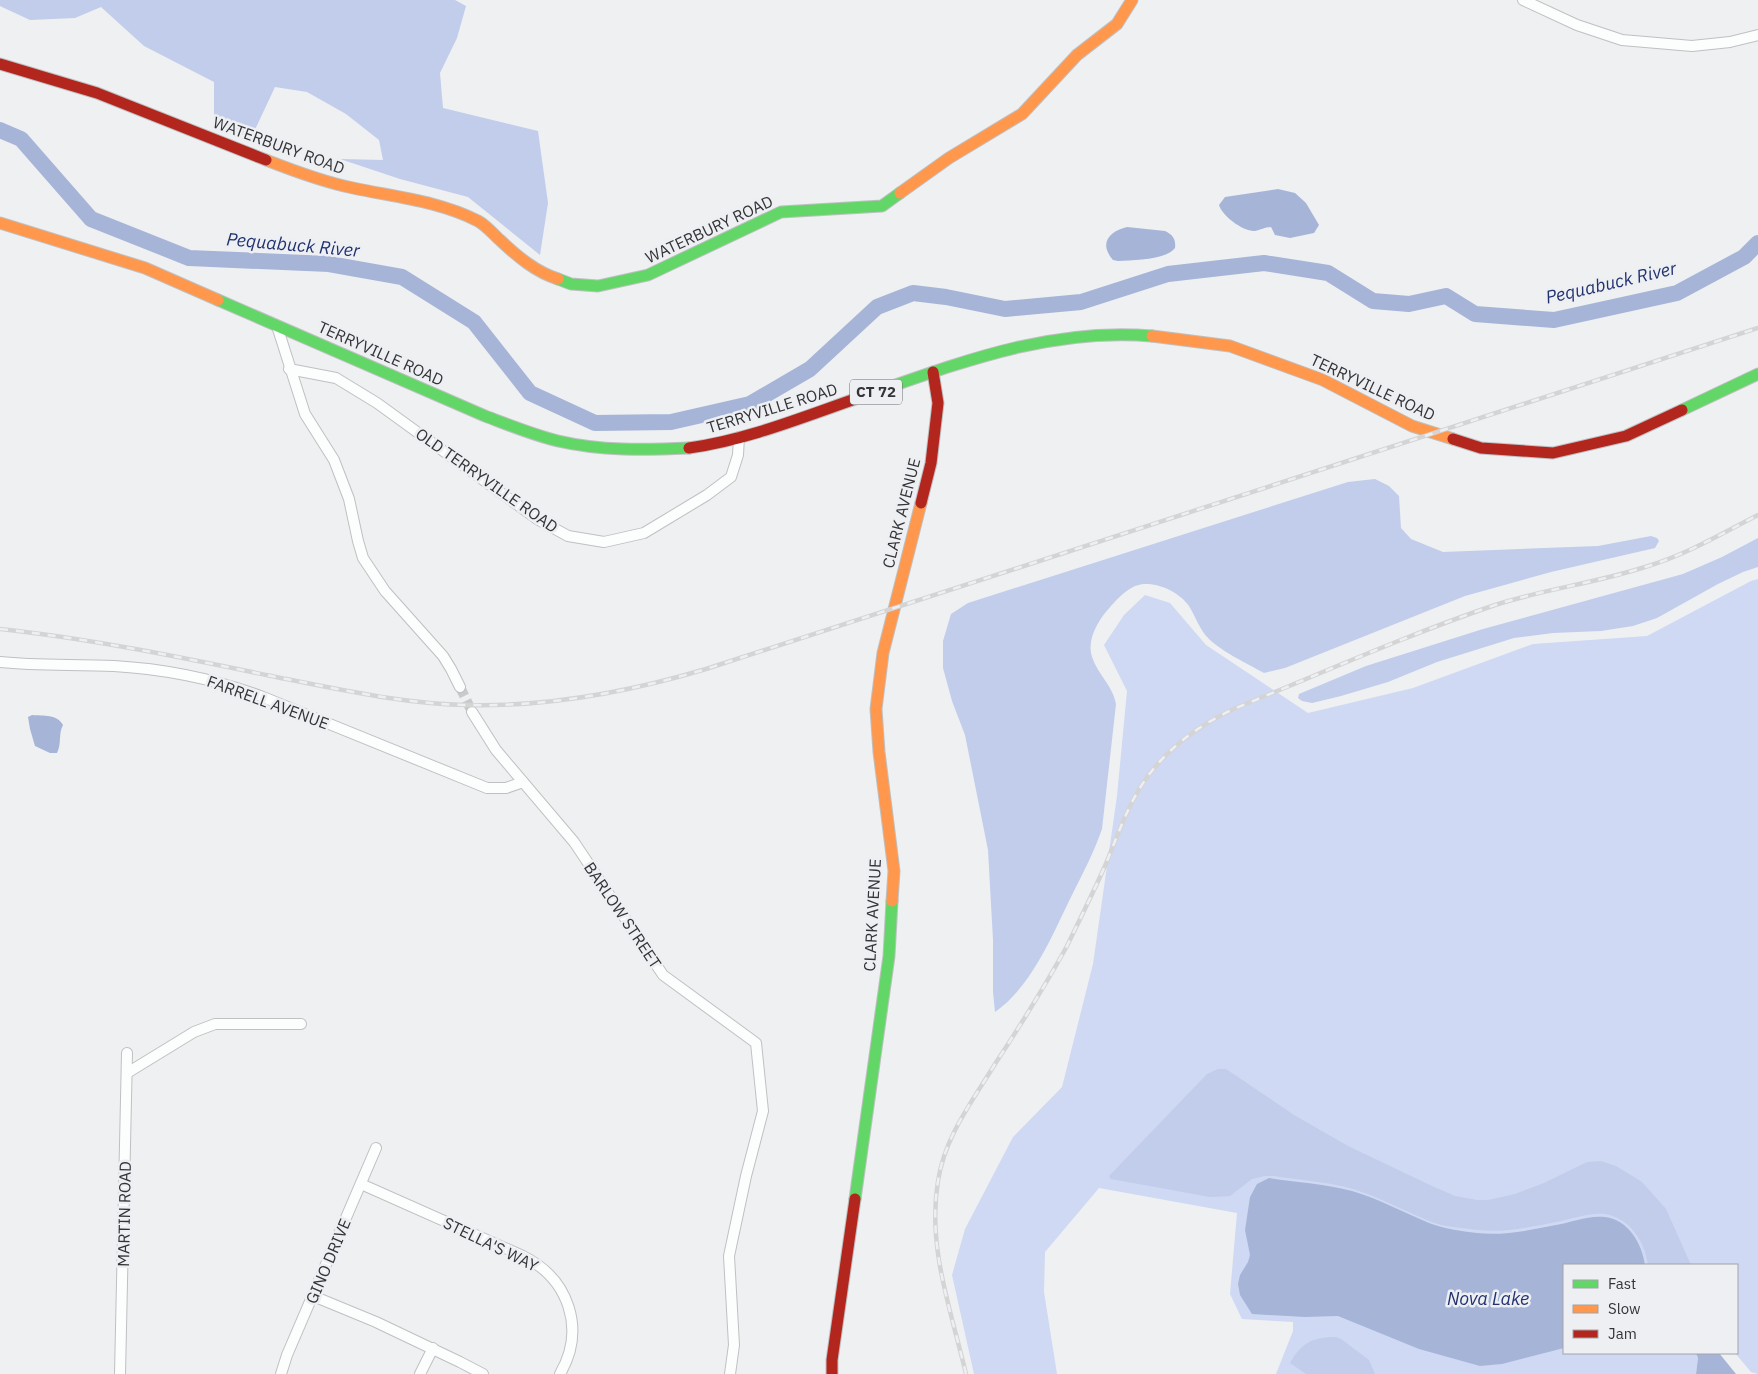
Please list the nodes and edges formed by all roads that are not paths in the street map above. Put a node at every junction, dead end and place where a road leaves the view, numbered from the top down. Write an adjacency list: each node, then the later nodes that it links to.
1 (1132, 0): 4 (main road, WATERBURY ROAD)
2 (1523, 0): 3 (street)
3 (1758, 35)
4 (0, 64)
5 (0, 223): 6 (main road, TERRYVILLE ROAD / CT 72)
6 (276, 325): 7 (street); 10 (main road, TERRYVILLE ROAD / CT 72)
7 (289, 369): 10 (street, OLD TERRYVILLE ROAD); 12 (street)
8 (933, 372): 9 (main road, TERRYVILLE ROAD / CT 72); 10 (main road, TERRYVILLE ROAD / CT 72); 28 (main road, CLARK AVENUE)
9 (1758, 374)
10 (739, 438)
11 (0, 662): 14 (street, FARRELL AVENUE)
12 (460, 688)
13 (472, 712): 14 (street, BARLOW STREET)
14 (523, 782): 27 (street, BARLOW STREET)
15 (301, 1024): 17 (street)
16 (127, 1053): 17 (street, MARTIN ROAD)
17 (127, 1073): 22 (street, MARTIN ROAD)
18 (376, 1148): 19 (street, GINO DRIVE)
19 (361, 1184): 20 (street, GINO DRIVE); 26 (street, STELLA'S WAY)
20 (313, 1296): 21 (street); 23 (street, GINO DRIVE)
21 (433, 1348): 24 (street); 25 (street)
22 (120, 1374)
23 (281, 1374)
24 (420, 1374)
25 (483, 1374)
26 (560, 1374)
27 (730, 1374)
28 (832, 1374)

